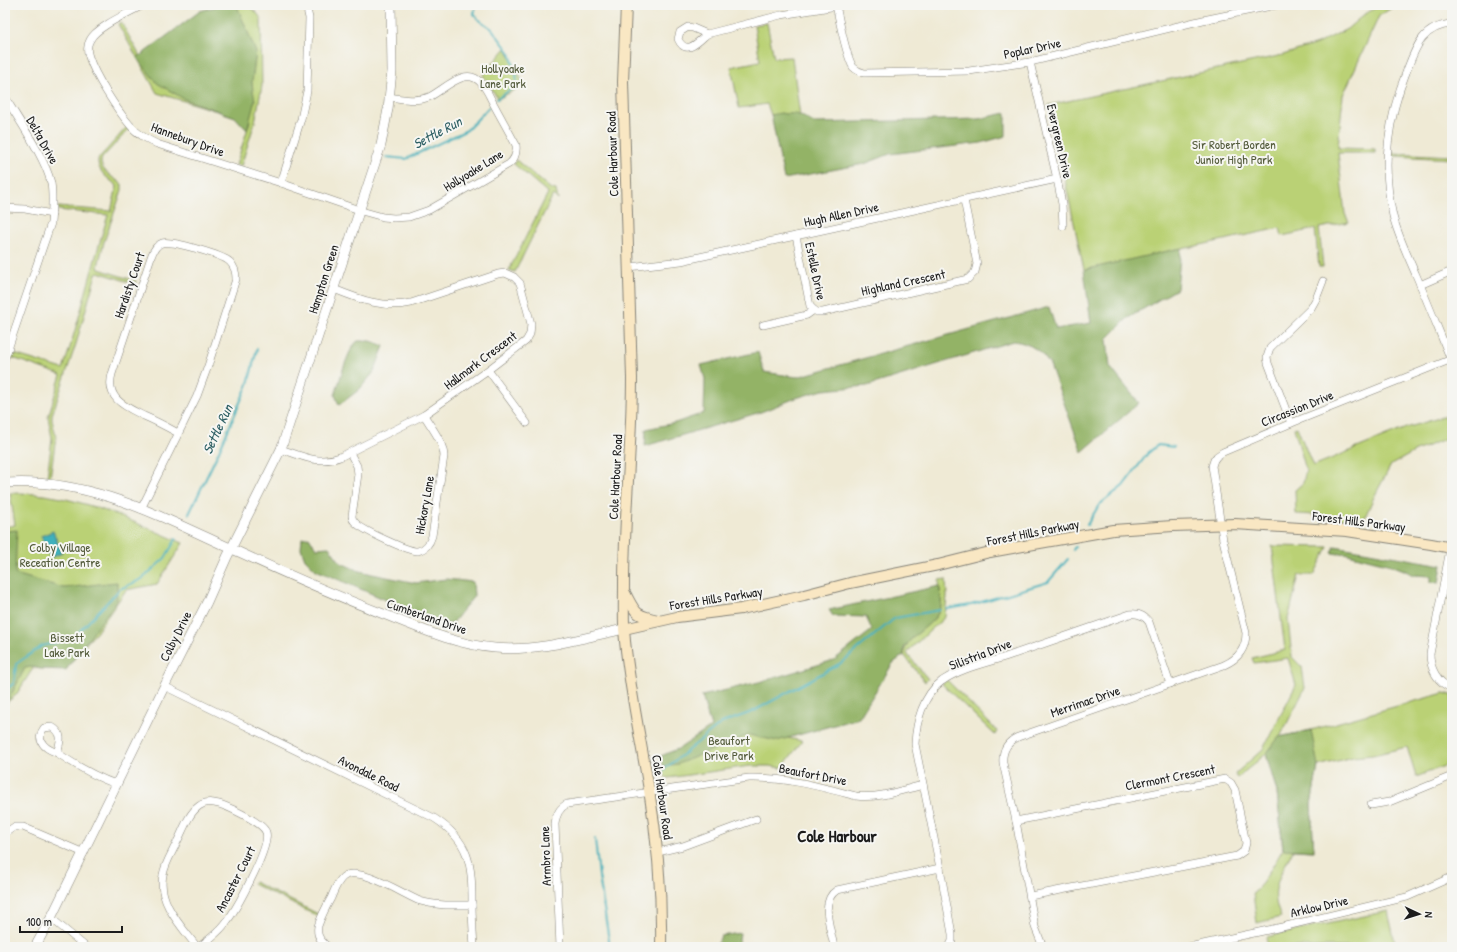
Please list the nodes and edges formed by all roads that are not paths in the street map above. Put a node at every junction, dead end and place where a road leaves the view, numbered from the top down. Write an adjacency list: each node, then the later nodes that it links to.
1 (143, 5): 13 (street, Hannebury Drive)
2 (306, 5): 13 (street)
3 (390, 5): 11 (street, Hampton Green)
4 (626, 5): 20 (main road, Cole Harbour Road)
5 (1276, 5): 9 (street, Poplar Drive)
6 (838, 6): 8 (street); 9 (street, Poplar Drive)
7 (1452, 24): 23 (street)
8 (707, 34)
9 (1030, 62): 12 (street, Evergreen Drive)
10 (5, 97): 17 (street, Delta Drive)
11 (390, 97): 16 (street, Hampton Green); 16 (street, Hollyoake Lane)
12 (1057, 179): 14 (street, Hugh Allen Drive); 18 (street, Evergreen Drive)
13 (281, 183): 16 (street, Hannebury Drive)
14 (964, 200): 19 (street, Hugh Allen Drive); 25 (street, Highland Crescent)
15 (5, 208): 17 (street)
16 (360, 210): 24 (street, Hampton Green)
17 (52, 214): 27 (street, Delta Drive)
18 (1063, 226)
19 (796, 236): 20 (street, Hugh Allen Drive); 25 (street, Estelle Drive)
20 (629, 267): 41 (main road, Cole Harbour Road)
21 (1452, 271): 23 (street)
22 (1323, 281): 32 (street)
23 (1420, 285): 28 (street)
24 (334, 289): 29 (street, Hallmark Crescent); 34 (street, Hampton Green)
25 (814, 310): 26 (street, Highland Crescent)
26 (763, 324)
27 (5, 358)
28 (1452, 359): 32 (street, Circassion Drive)
29 (488, 370): 30 (street, Hallmark Crescent); 31 (street)
30 (424, 415): 35 (street, Hallmark Crescent); 35 (street, Hickory Lane)
31 (527, 423)
32 (1291, 423): 38 (street, Circassion Drive)
33 (178, 432): 33 (street, Hardisty Court); 37 (street, Hardisty Court)
34 (281, 449): 35 (street, Hallmark Crescent); 40 (street, Hampton Green)
35 (350, 453)
36 (5, 483): 37 (street)
37 (141, 509): 40 (street)
38 (1221, 524): 39 (main road, Forest Hills Parkway); 42 (main road, Forest Hills Parkway); 44 (street, Merrimac Drive)
39 (1451, 545): 46 (street)
40 (231, 549): 43 (street, Cumberland Drive); 45 (street, Colby Drive)
41 (624, 591): 42 (main road); 43 (main road, Cole Harbour Road)
42 (662, 621): 43 (main road, Forest Hills Parkway)
43 (624, 629): 51 (main road, Cole Harbour Road)
44 (1170, 684): 50 (street, Silistria Drive); 54 (street, Merrimac Drive)
45 (164, 686): 49 (street, Colby Drive); 61 (street, Avondale Road)
46 (1452, 688)
47 (57, 753): 49 (street)
48 (1452, 776): 52 (street)
49 (116, 784): 57 (street, Colby Drive)
50 (923, 785): 51 (street, Beaufort Drive); 58 (street, Silistria Drive)
51 (650, 793): 56 (main road, Cole Harbour Road); 69 (street, Armbro Lane)
52 (1371, 805)
53 (756, 819): 56 (street)
54 (1016, 821): 60 (street, Merrimac Drive); 60 (street, Clermont Crescent)
55 (5, 833): 57 (street)
56 (658, 852): 70 (main road, Cole Harbour Road)
57 (84, 853): 62 (street, Colby Drive)
58 (940, 868): 71 (street); 72 (street, Silistria Drive)
59 (1452, 877): 63 (street, Arklow Drive)
60 (1030, 896): 73 (street, Merrimac Drive)
61 (472, 905): 67 (street); 68 (street, Avondale Road)
62 (51, 918): 64 (street, Colby Drive); 65 (street)
63 (1228, 938): 74 (street, Arklow Drive); 75 (street)
64 (34, 947)
65 (86, 947)
66 (198, 947): 66 (street, Ancaster Court)
67 (328, 947)
68 (474, 947)
69 (560, 947)
70 (661, 947)
71 (834, 947)
72 (949, 947)
73 (1043, 947)
74 (1188, 947)
75 (1230, 947)

